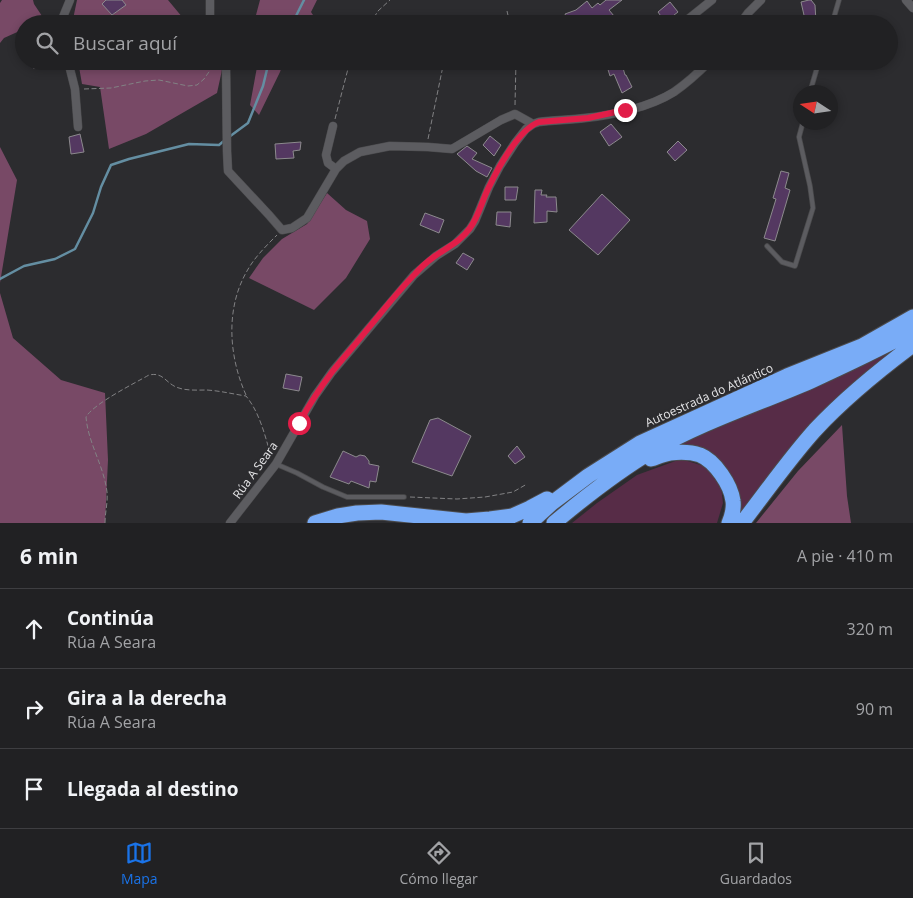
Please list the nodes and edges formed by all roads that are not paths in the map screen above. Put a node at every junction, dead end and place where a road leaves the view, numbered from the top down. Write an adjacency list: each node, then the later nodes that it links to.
1 (70, 0): 8 (street)
2 (210, 0): 9 (street)
3 (712, 0): 10 (street)
4 (761, 0): 11 (street)
5 (839, 0): 12 (lane)
6 (906, 0): 7 (street)
7 (913, 8)
8 (64, 15)
9 (210, 15)
10 (693, 15)
11 (747, 15)
12 (835, 15)
13 (70, 70): 20 (street)
14 (226, 70): 22 (street)
15 (701, 70): 18 (street)
16 (816, 70): 17 (lane)
17 (812, 85)
18 (533, 124): 22 (street); 28 (street, Rúa A Seara)
19 (333, 126): 22 (street)
20 (78, 127)
21 (801, 130): 23 (lane)
22 (336, 169)
23 (767, 246)
24 (913, 317): 29 (highway, Autoestrada do Atlántico)
25 (913, 331): 27 (highway, Autoestrada do Atlántico)
26 (913, 345): 36 (highway)
27 (633, 463): 34 (highway, Autoestrada do Atlántico); 35 (highway)
28 (276, 464): 30 (lane); 31 (street, Rúa A Seara)
29 (588, 476): 32 (highway); 33 (highway, Autoestrada do Atlántico)
30 (404, 497)
31 (230, 523)
32 (315, 523)
33 (530, 523)
34 (554, 523)
35 (729, 523)
36 (742, 523)

